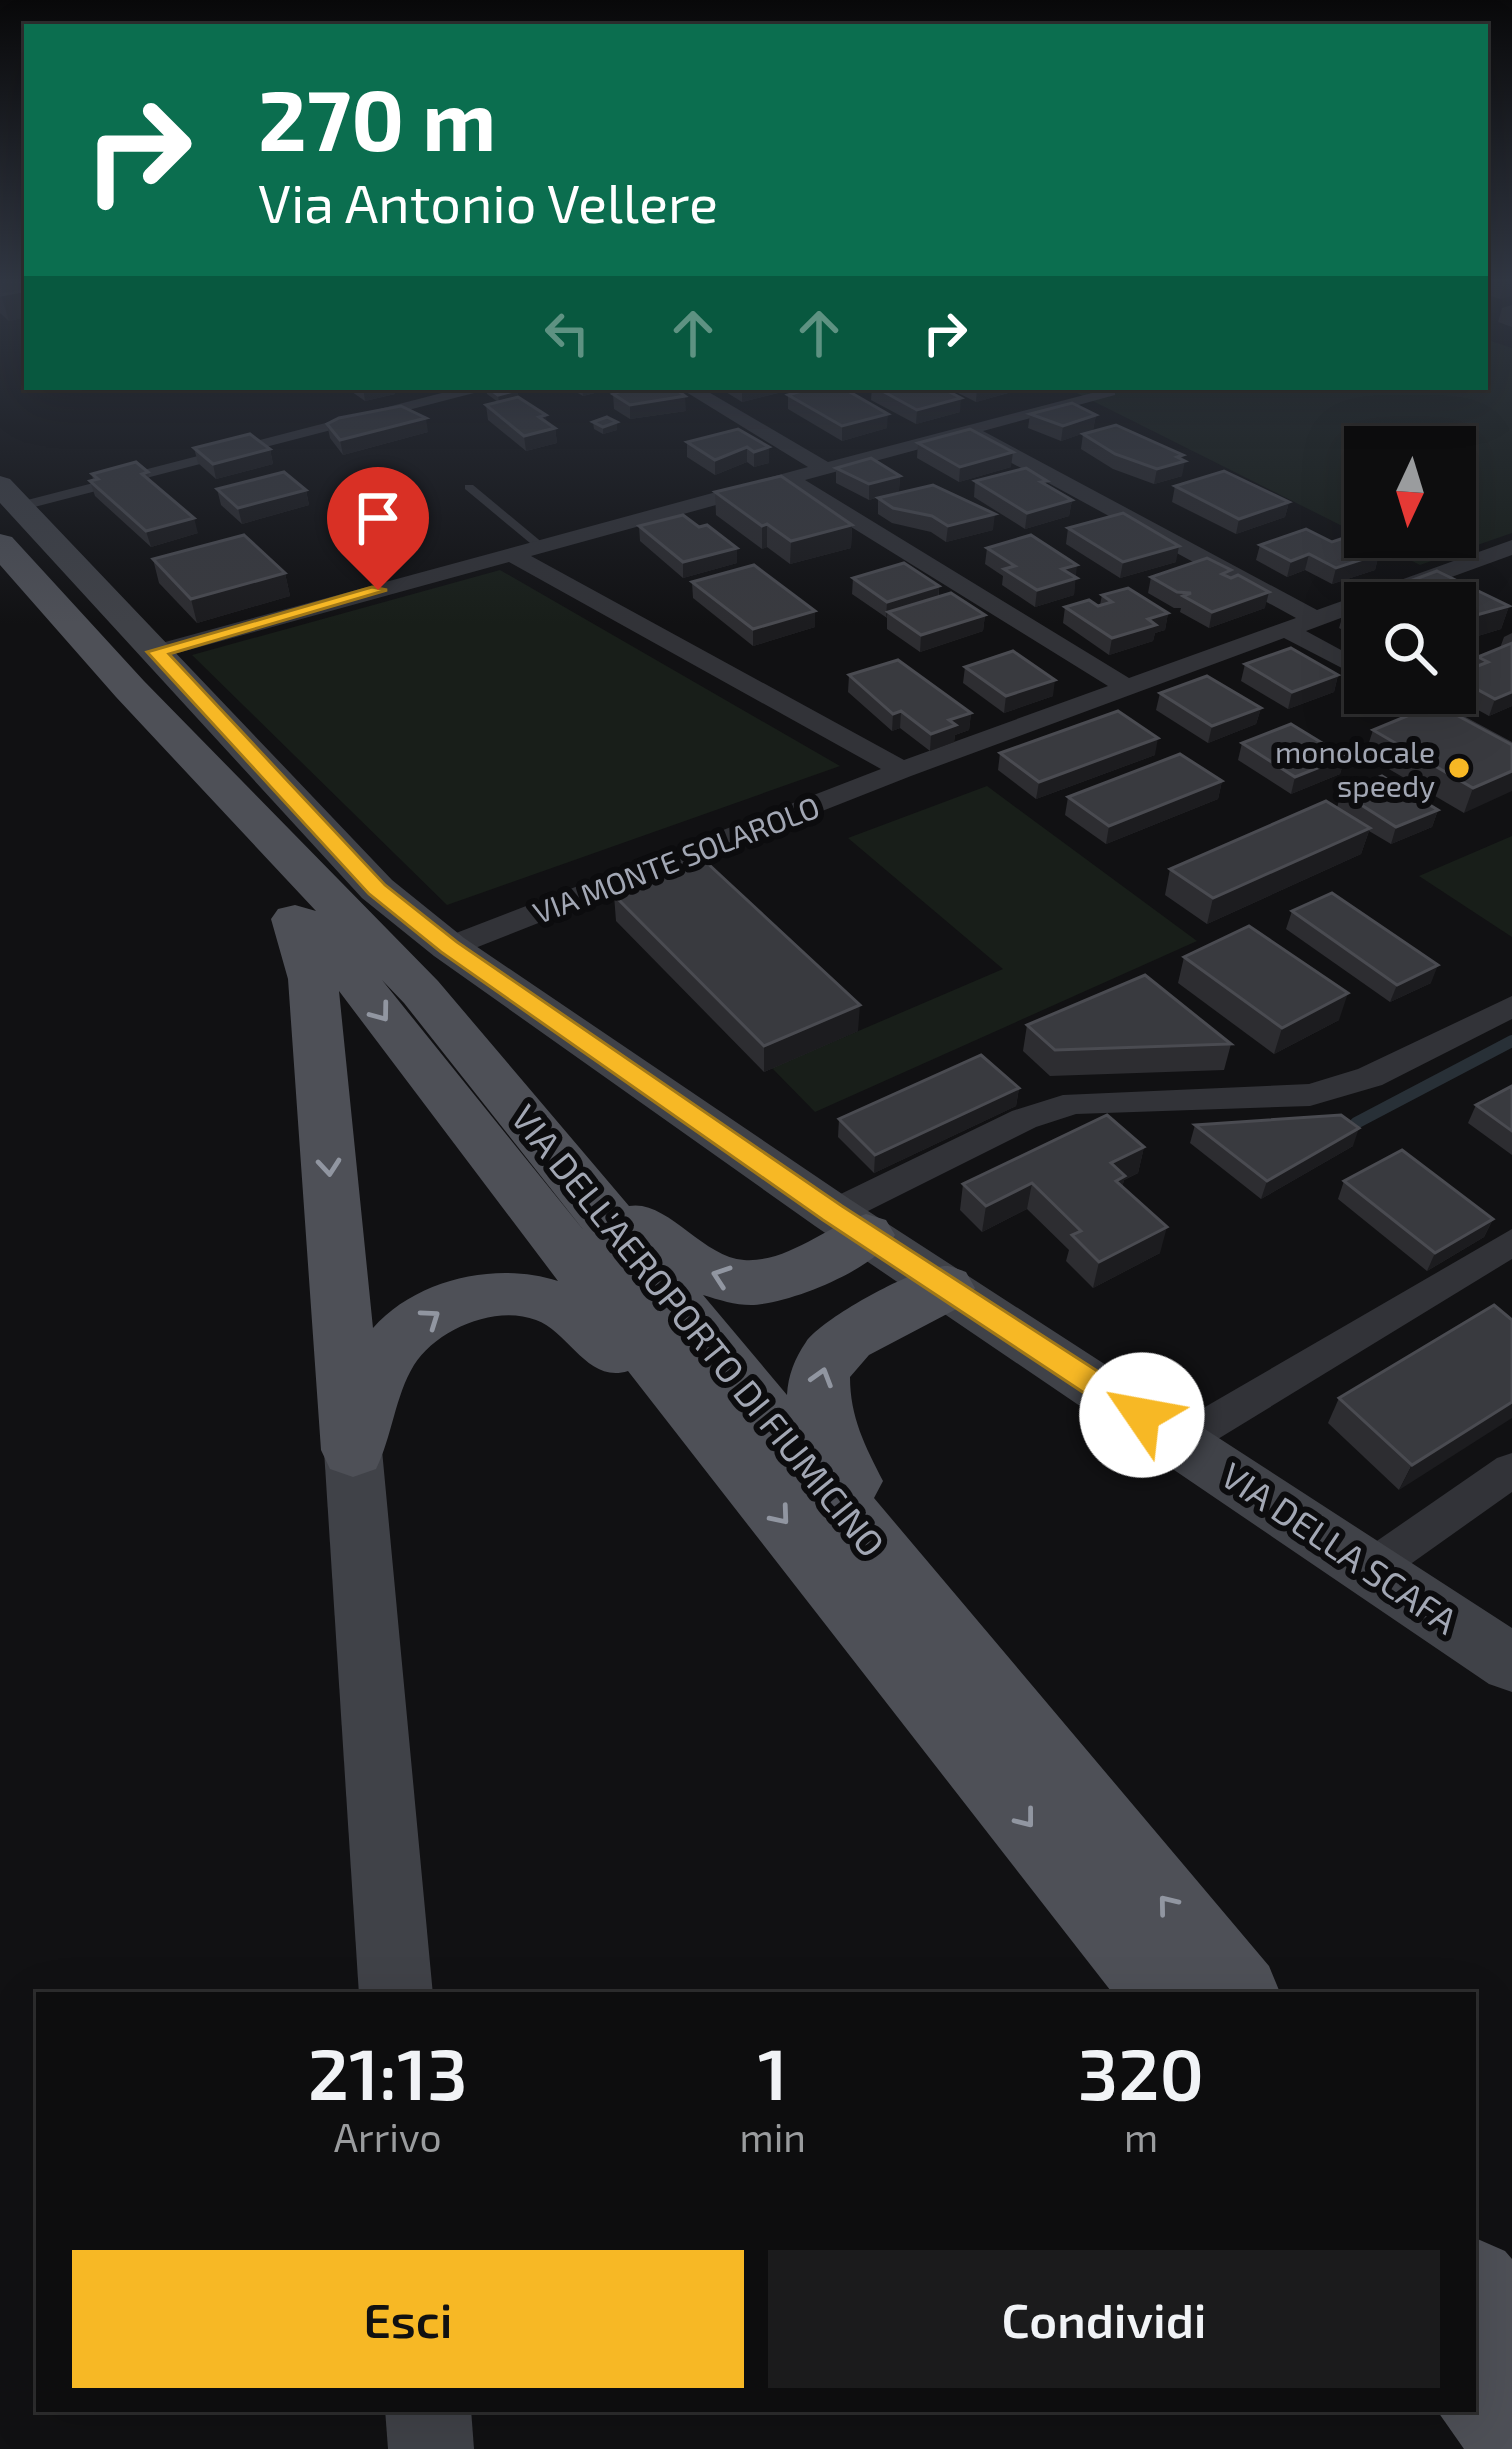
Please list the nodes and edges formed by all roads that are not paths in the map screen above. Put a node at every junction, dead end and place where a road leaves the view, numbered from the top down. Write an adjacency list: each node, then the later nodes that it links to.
1 (447, 396): 8 (street)
2 (703, 396): 5 (street)
3 (1088, 396): 4 (street)
4 (965, 429): 5 (street); 15 (street)
5 (824, 468): 6 (street)
6 (787, 478): 10 (street); 19 (street)
7 (470, 488): 10 (lane)
8 (9, 495): 18 (street, VIA DELLA SCAFA)
9 (0, 544): 18 (main road, VIA DELL'AEROPORTO DI FIUMICINO)
10 (540, 546): 12 (street)
11 (1512, 547): 13 (street, VIA MONTE SOLAROLO)
12 (511, 554): 18 (street); 22 (street)
13 (1429, 576): 14 (street); 15 (street, VIA MONTE SOLAROLO)
14 (1441, 582)
15 (1315, 619): 16 (street, VIA MONTE SOLAROLO)
16 (1285, 629): 17 (street); 19 (street, VIA MONTE SOLAROLO)
17 (1344, 661)
18 (143, 670): 23 (main road, VIA DELL'AEROPORTO DI FIUMICINO); 24 (street, VIA DELLA SCAFA); 26 (main road, VIA DELL'AEROPORTO DI FIUMICINO)
19 (1126, 688): 22 (street, VIA MONTE SOLAROLO)
20 (1440, 714): 21 (street)
21 (1512, 754)
22 (902, 770): 24 (street, VIA MONTE SOLAROLO)
23 (286, 886): 30 (main road, VIA DELL'AEROPORTO DI FIUMICINO, one-way to 30); 32 (main road, one-way to 32)
24 (449, 947): 27 (street, VIA DELLA SCAFA)
25 (1512, 1006): 27 (street)
26 (564, 1166): 27 (main road, one-way to 26); 35 (main road, VIA DELL'AEROPORTO DI FIUMICINO)
27 (850, 1224): 29 (street, VIA DELLA SCAFA)
28 (1512, 1242): 31 (street)
29 (945, 1288): 31 (street, VIA DELLA SCAFA); 35 (main road, one-way to 29)
30 (706, 1426): 32 (main road, one-way to 30); 38 (main road, VIA DELL'AEROPORTO DI FIUMICINO, one-way to 38)
31 (1181, 1441): 34 (street, VIA DELLA SCAFA)
32 (353, 1450): 37 (street)
33 (1512, 1470): 34 (street)
34 (1373, 1568): 36 (street, VIA DELLA SCAFA)
35 (915, 1593): 39 (main road, VIA DELL'AEROPORTO DI FIUMICINO, one-way to 35)
36 (1512, 1663)
37 (396, 1992)
38 (1163, 1992)
39 (1238, 1992)
40 (1476, 2286): 41 (main road)
41 (1512, 2331)
42 (1476, 2388): 44 (main road)
43 (428, 2412): 45 (street)
44 (1512, 2433)
45 (431, 2449)

